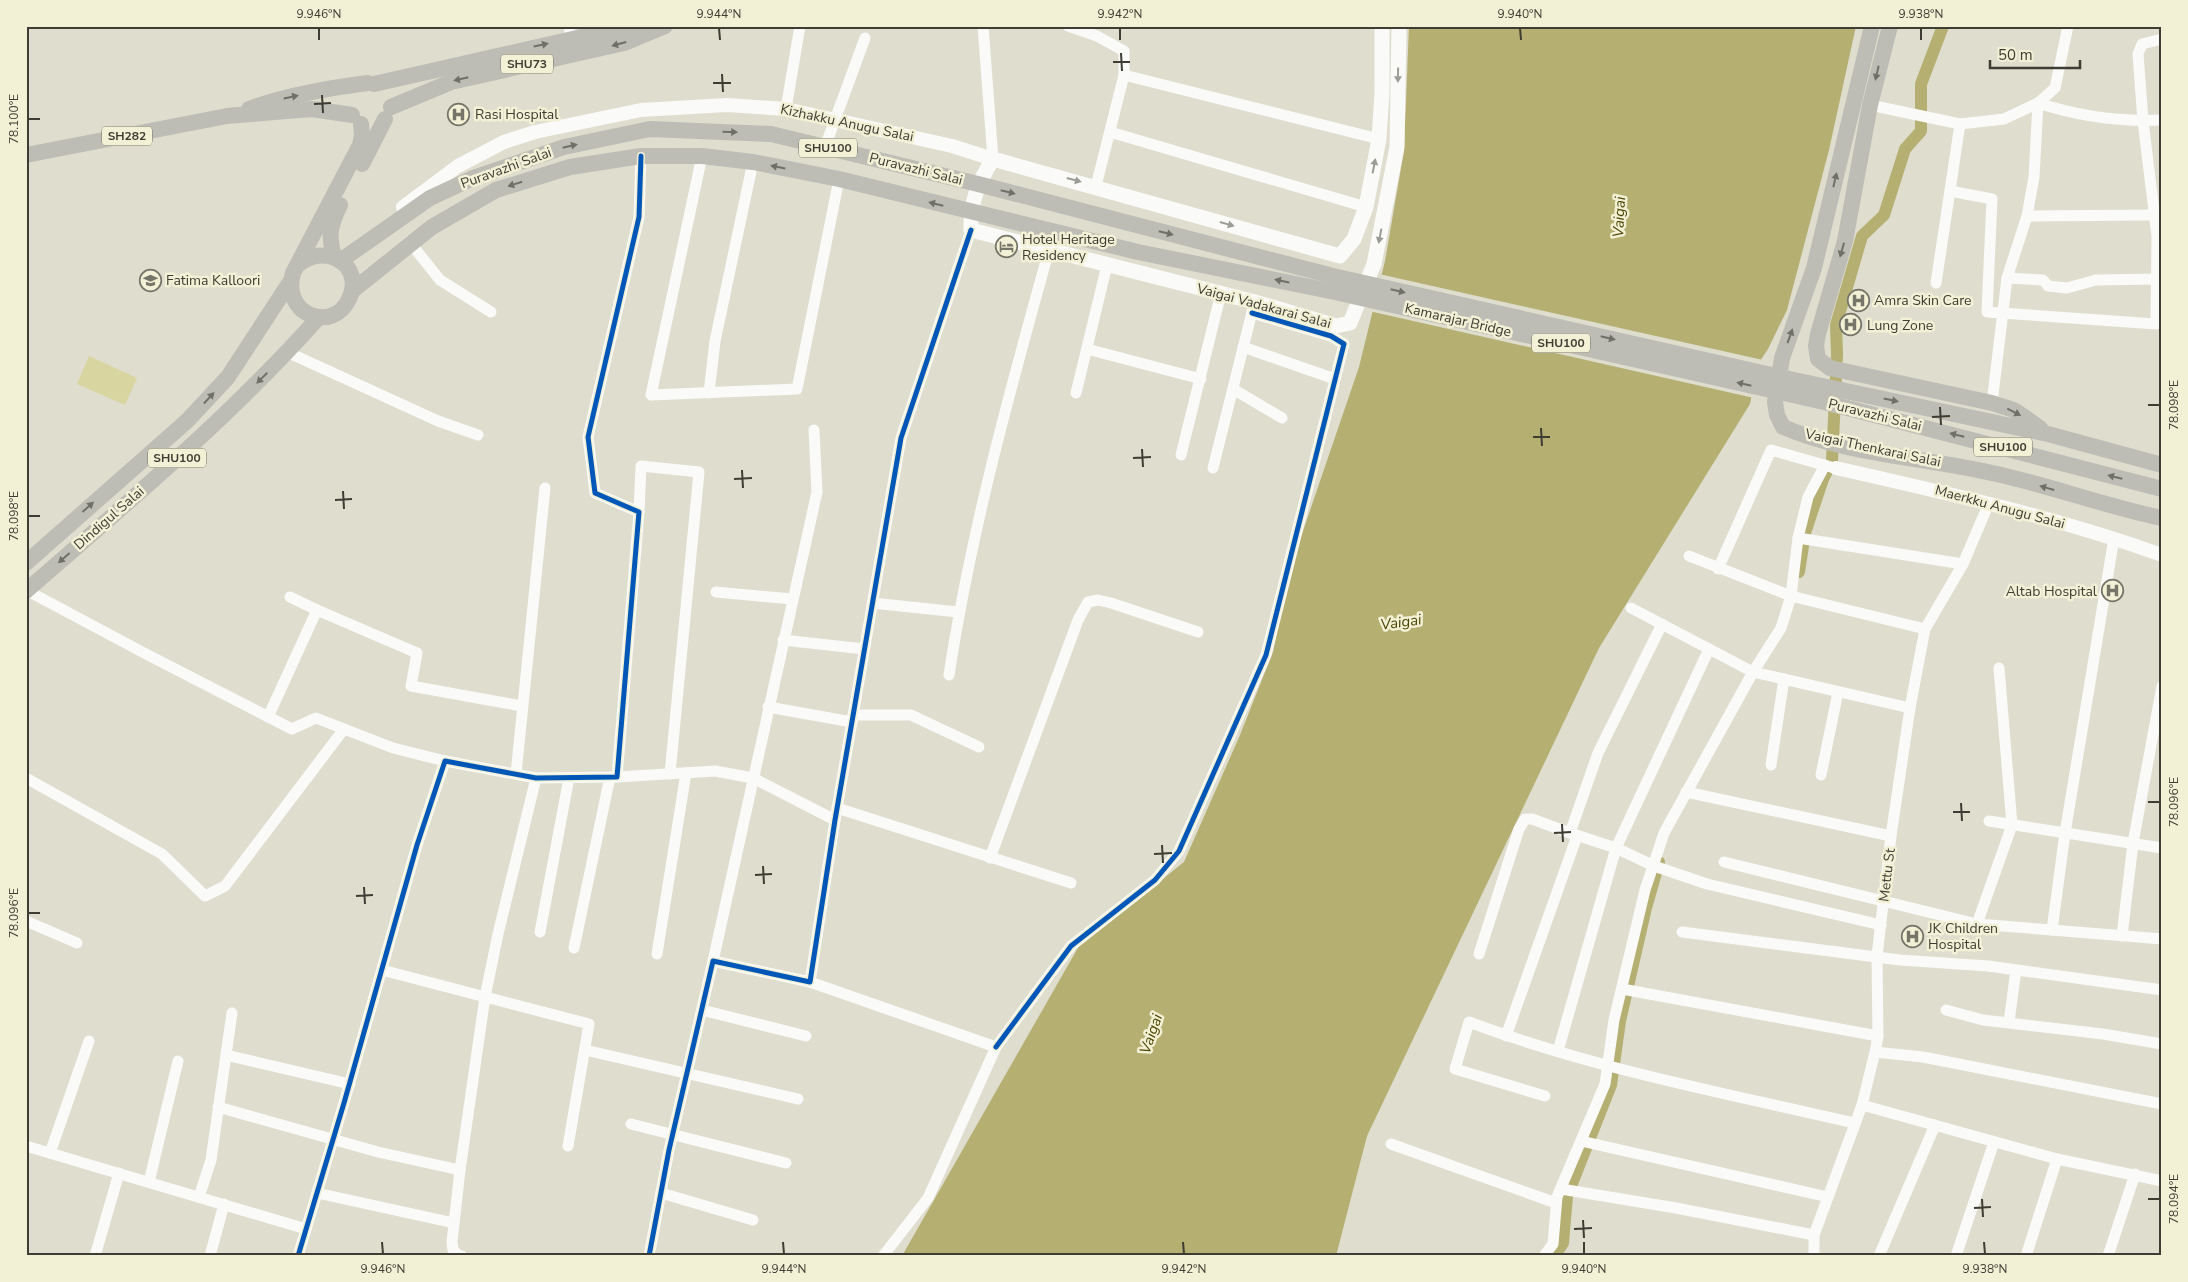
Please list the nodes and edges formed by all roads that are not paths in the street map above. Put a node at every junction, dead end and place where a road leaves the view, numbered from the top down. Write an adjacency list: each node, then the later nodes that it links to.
1 (630, 26): 12 (main road, SHU73)
2 (665, 26): 20 (main road, SHU73, one-way to 20)
3 (800, 26): 19 (street)
4 (983, 26): 33 (street)
5 (1068, 26): 11 (street)
6 (1382, 26): 28 (main road)
7 (1399, 26): 58 (main road, Vaigai Vadakarai Salai, one-way to 58)
8 (1872, 26): 85 (main road, Vaigai Thenkarai Salai, one-way to 8)
9 (1890, 26): 18 (main road, one-way to 18)
10 (2068, 26): 17 (street)
11 (1100, 31): 15 (street)
12 (570, 32): 16 (main road, SHU73, one-way to 12)
13 (864, 38): 23 (street)
14 (2162, 39): 25 (street)
15 (1124, 75): 27 (street); 28 (street)
16 (371, 83): 20 (main road); 21 (main road, SH282, one-way to 16); 22 (main road, SHU73)
17 (2038, 103): 25 (street); 26 (street); 42 (street)
18 (1870, 105): 26 (street); 72 (main road, one-way to 72)
19 (786, 109): 23 (street, Kizhakku Anugu Salai); 44 (street, Kizhakku Anugu Salai)
20 (388, 113): 22 (main road, SHU73); 48 (main road)
21 (228, 116): 22 (main road, SH282); 30 (main road, SH282)
22 (357, 119): 49 (main road, SHU73)
23 (835, 120): 29 (street); 33 (street, Kizhakku Anugu Salai)
24 (2162, 120): 25 (street)
25 (2143, 121): 41 (street)
26 (1960, 124): 38 (street)
27 (1110, 132): 37 (street); 39 (street)
28 (1379, 140): 39 (main road, one-way to 28)
29 (825, 148): 36 (main road, Puravazhi Salai / SHU100); 44 (main road, Puravazhi Salai / SHU100, one-way to 29)
30 (26, 156)
31 (641, 156): 32 (main road, Puravazhi Salai / SHU100); 46 (main road, Puravazhi Salai / SHU100, one-way to 46); 84 (street)
32 (702, 156): 34 (main road, Puravazhi Salai / SHU100); 69 (street)
33 (993, 159): 36 (main road); 37 (main road, one-way to 37)
34 (753, 162): 35 (main road, Puravazhi Salai / SHU100, one-way to 34); 69 (street)
35 (839, 179): 40 (main road, Puravazhi Salai / SHU100, one-way to 35); 69 (street)
36 (978, 184): 40 (main road); 54 (main road, Puravazhi Salai / SHU100, one-way to 54)
37 (1096, 186): 39 (main road, one-way to 39)
38 (1950, 191): 55 (street); 60 (street)
39 (1366, 207)
40 (970, 212): 43 (main road); 54 (main road, Puravazhi Salai / SHU100, one-way to 40)
41 (2153, 215): 42 (street); 45 (street)
42 (2027, 216): 51 (street)
43 (970, 230): 47 (main road, Vaigai Vadakarai Salai); 98 (street)
44 (378, 235): 48 (main road, Puravazhi Salai / SHU100)
45 (2159, 236): 52 (street)
46 (412, 245): 56 (main road, Puravazhi Salai / SHU100); 59 (street)
47 (1049, 250): 50 (main road, Vaigai Vadakarai Salai); 101 (street)
48 (337, 259): 49 (main road); 56 (main road)
49 (298, 265): 53 (main road, SHU100)
50 (1107, 265): 57 (main road, Vaigai Vadakarai Salai); 63 (street)
51 (2007, 278): 52 (street); 60 (street)
52 (2156, 279): 60 (street)
53 (290, 282): 61 (main road); 90 (main road, Dindigul Salai / SHU100, one-way to 53)
54 (1332, 283): 67 (main road, Kamarajar Bridge / SHU100)
55 (1936, 283)
56 (352, 291): 61 (main road, SHU100)
57 (1221, 294): 58 (main road, Vaigai Vadakarai Salai); 66 (street)
58 (1254, 308): 62 (street); 65 (street)
59 (491, 312)
60 (2003, 314): 72 (street)
61 (319, 317): 64 (main road, Dindigul Salai / SHU100)
62 (1244, 347): 65 (street); 68 (street)
63 (1087, 349): 66 (street); 70 (street)
64 (287, 352): 76 (street); 93 (main road, Dindigul Salai / SHU100, one-way to 93)
65 (1335, 378): 177 (street)
66 (1201, 379): 77 (street)
67 (1793, 387): 71 (main road, Puravazhi Salai / SHU100)
68 (1233, 389): 73 (street); 80 (street)
69 (709, 393)
70 (1076, 393)
71 (1825, 394): 75 (main road, Puravazhi Salai / SHU100, one-way to 75); 82 (main road, Puravazhi Salai / SHU100, one-way to 71)
72 (1992, 403): 75 (main road, one-way to 75)
73 (1282, 418)
74 (814, 430): 97 (street)
75 (2048, 434): 78 (main road, Puravazhi Salai / SHU100)
76 (478, 435)
77 (1181, 455)
78 (2162, 465)
79 (1829, 466): 83 (street, Maerkku Anugu Salai); 87 (street); 92 (street)
80 (1213, 468)
81 (545, 488): 114 (street)
82 (2162, 489)
83 (1989, 502): 86 (street, Maerkku Anugu Salai); 91 (street, Mettu St)
84 (639, 512): 125 (street); 127 (street)
85 (2162, 518)
86 (2114, 538): 88 (street, Maerkku Anugu Salai); 137 (street)
87 (1802, 539): 91 (street); 96 (street)
88 (2162, 555)
89 (1689, 556): 92 (street)
90 (26, 563)
91 (1963, 564): 103 (street, Mettu St)
92 (1718, 569): 96 (street)
93 (26, 591): 117 (street)
94 (716, 592): 97 (street)
95 (290, 597): 100 (street)
96 (1795, 597): 103 (street); 109 (street)
97 (792, 599): 105 (street)
98 (872, 603): 101 (street); 106 (street)
99 (1631, 608): 102 (street)
100 (317, 610): 114 (street); 117 (street)
101 (958, 612): 110 (street)
102 (1662, 624): 107 (street); 138 (street)
103 (1925, 628): 116 (street, Mettu St)
104 (1198, 632): 143 (street)
105 (783, 640): 106 (street); 115 (street)
106 (864, 649): 118 (street)
107 (1709, 649): 109 (street); 141 (street)
108 (1999, 668): 136 (street)
109 (1756, 673): 111 (street); 132 (street)
110 (948, 675)
111 (1784, 679): 113 (street); 122 (street)
112 (2162, 686): 140 (street)
113 (1838, 692): 116 (street); 126 (street)
114 (522, 706): 124 (street)
115 (768, 707): 118 (street); 131 (street)
116 (1910, 708): 139 (street, Mettu St)
117 (268, 717): 119 (street)
118 (852, 719): 120 (street); 133 (street)
119 (344, 729): 121 (street); 128 (street)
120 (979, 747)
121 (445, 761): 124 (street); 162 (street)
122 (1771, 765)
123 (686, 773): 125 (street); 131 (street); 158 (street)
124 (516, 774): 129 (street)
125 (670, 774): 127 (street)
126 (1821, 775)
127 (613, 777): 130 (street); 157 (street)
128 (26, 778)
129 (536, 778): 130 (street); 167 (street)
130 (569, 778): 152 (street)
131 (752, 778): 134 (street); 161 (street)
132 (1690, 793): 139 (street); 145 (street)
133 (837, 808): 134 (street); 143 (street)
134 (835, 820): 164 (street)
135 (1989, 821): 136 (street)
136 (2012, 825): 137 (street); 149 (street)
137 (2065, 833): 140 (street); 151 (street)
138 (1574, 834): 141 (street); 159 (street); 173 (street)
139 (1891, 836): 147 (street, Mettu St)
140 (2133, 843): 142 (street); 154 (street)
141 (1616, 848): 145 (street); 179 (street)
142 (2162, 848)
143 (990, 858): 146 (street)
144 (1724, 862): 147 (street)
145 (1657, 867): 150 (street); 165 (street)
146 (1071, 883)
147 (1884, 902): 149 (street); 150 (street, Mettu St)
148 (26, 922): 156 (street)
149 (1977, 924): 151 (street)
150 (1881, 925): 160 (street, Mettu St)
151 (2052, 930): 154 (street)
152 (540, 932)
153 (1682, 932): 160 (street)
154 (2122, 936): 155 (street)
155 (2162, 938)
156 (78, 943)
157 (574, 948)
158 (657, 954)
159 (1479, 954)
160 (1877, 956): 163 (street); 174 (street, Mettu St)
161 (714, 961): 164 (street); 168 (street)
162 (382, 970): 167 (street); 185 (street)
163 (2016, 970): 166 (street); 171 (street)
164 (810, 982): 177 (street)
165 (1626, 990): 174 (street); 183 (street)
166 (2162, 990)
167 (485, 997): 178 (street); 204 (street)
168 (702, 1010): 172 (street); 184 (street)
169 (1946, 1010): 171 (street)
170 (232, 1013): 181 (street)
171 (2009, 1022): 176 (street)
172 (806, 1036)
173 (1506, 1036): 179 (street); 186 (street)
174 (1878, 1036): 180 (street, Mettu St)
175 (89, 1041): 201 (street)
176 (2162, 1044)
177 (996, 1048): 225 (street)
178 (585, 1050): 184 (street); 200 (street)
179 (1558, 1051): 183 (street)
180 (1875, 1052): 188 (street); 189 (street, Mettu St)
181 (226, 1055): 185 (street); 190 (street)
182 (178, 1061): 208 (street)
183 (1612, 1067): 191 (street); 196 (street)
184 (687, 1073): 187 (street); 194 (street)
185 (350, 1084): 195 (street)
186 (1545, 1096)
187 (798, 1099)
188 (2162, 1104)
189 (1862, 1105): 191 (street, Mettu St); 193 (street)
190 (218, 1107): 195 (street); 212 (street)
191 (1854, 1122): 213 (street, Mettu St)
192 (631, 1124): 194 (street)
193 (1935, 1125): 197 (street); 228 (street)
194 (673, 1135): 203 (street); 211 (street)
195 (333, 1140): 204 (street); 210 (street)
196 (1585, 1142): 209 (street); 213 (street)
197 (1994, 1142): 202 (street); 229 (street)
198 (1391, 1144): 215 (street)
199 (26, 1146): 201 (street)
200 (568, 1146)
201 (50, 1153): 205 (street)
202 (2056, 1159): 206 (street); 230 (street)
203 (786, 1163)
204 (460, 1170): 217 (street)
205 (119, 1173): 208 (street); 220 (street)
206 (2135, 1174): 207 (street); 231 (street)
207 (2162, 1181)
208 (149, 1182): 212 (street)
209 (1566, 1190): 215 (street); 219 (street)
210 (317, 1193): 217 (street); 218 (street)
211 (661, 1193): 216 (street); 224 (street)
212 (199, 1197): 214 (street)
213 (1828, 1197): 219 (street, Mettu St)
214 (224, 1204): 218 (street); 221 (street)
215 (1556, 1204): 226 (street)
216 (753, 1220)
217 (454, 1223): 223 (street)
218 (306, 1229): 222 (street)
219 (1814, 1235): 227 (street, Mettu St)
220 (95, 1256)
221 (210, 1256)
222 (298, 1256)
223 (462, 1256)
224 (650, 1256)
225 (883, 1256)
226 (1544, 1256)
227 (1814, 1256)
228 (1879, 1256)
229 (1956, 1256)
230 (2026, 1256)
231 (2108, 1256)

